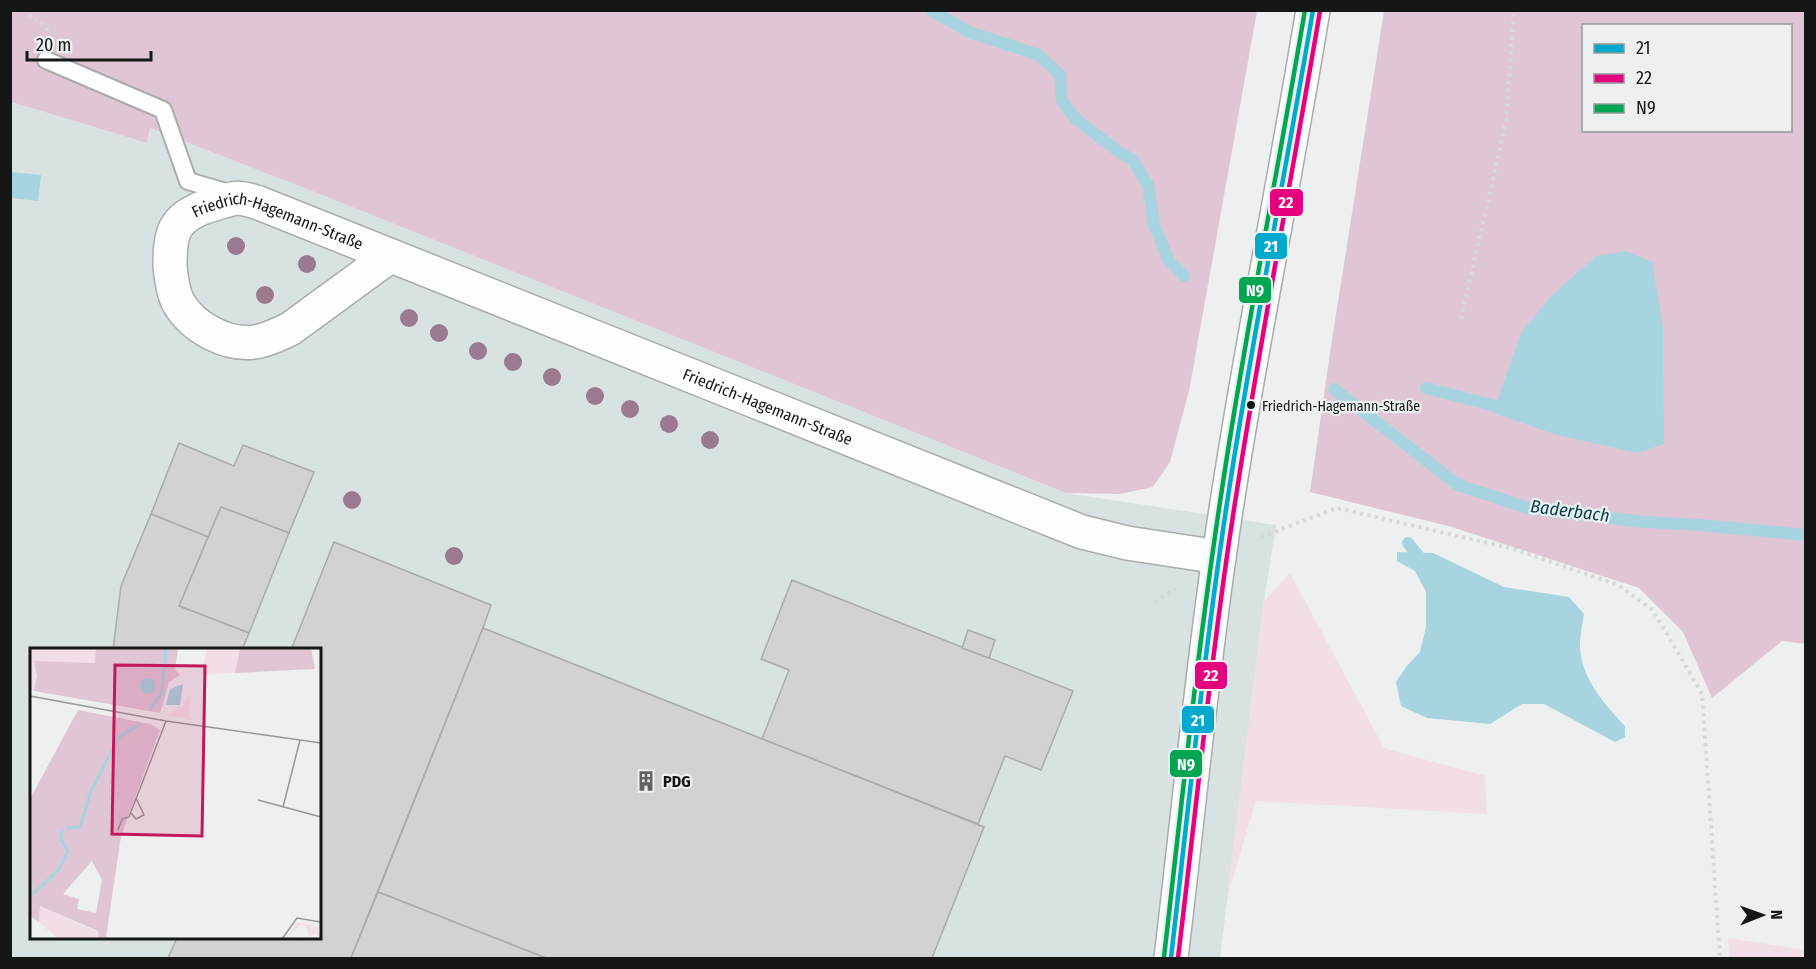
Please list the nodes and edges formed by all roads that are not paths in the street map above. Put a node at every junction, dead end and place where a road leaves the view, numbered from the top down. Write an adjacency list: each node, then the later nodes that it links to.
1 (1313, 10): 5 (street)
2 (46, 60): 3 (lane)
3 (240, 196): 4 (street, Friedrich-Hagemann-Straße); 4 (street, Friedrich-Hagemann-Straße)
4 (390, 256): 5 (street, Friedrich-Hagemann-Straße)
5 (1219, 557): 6 (street)
6 (1171, 958)

